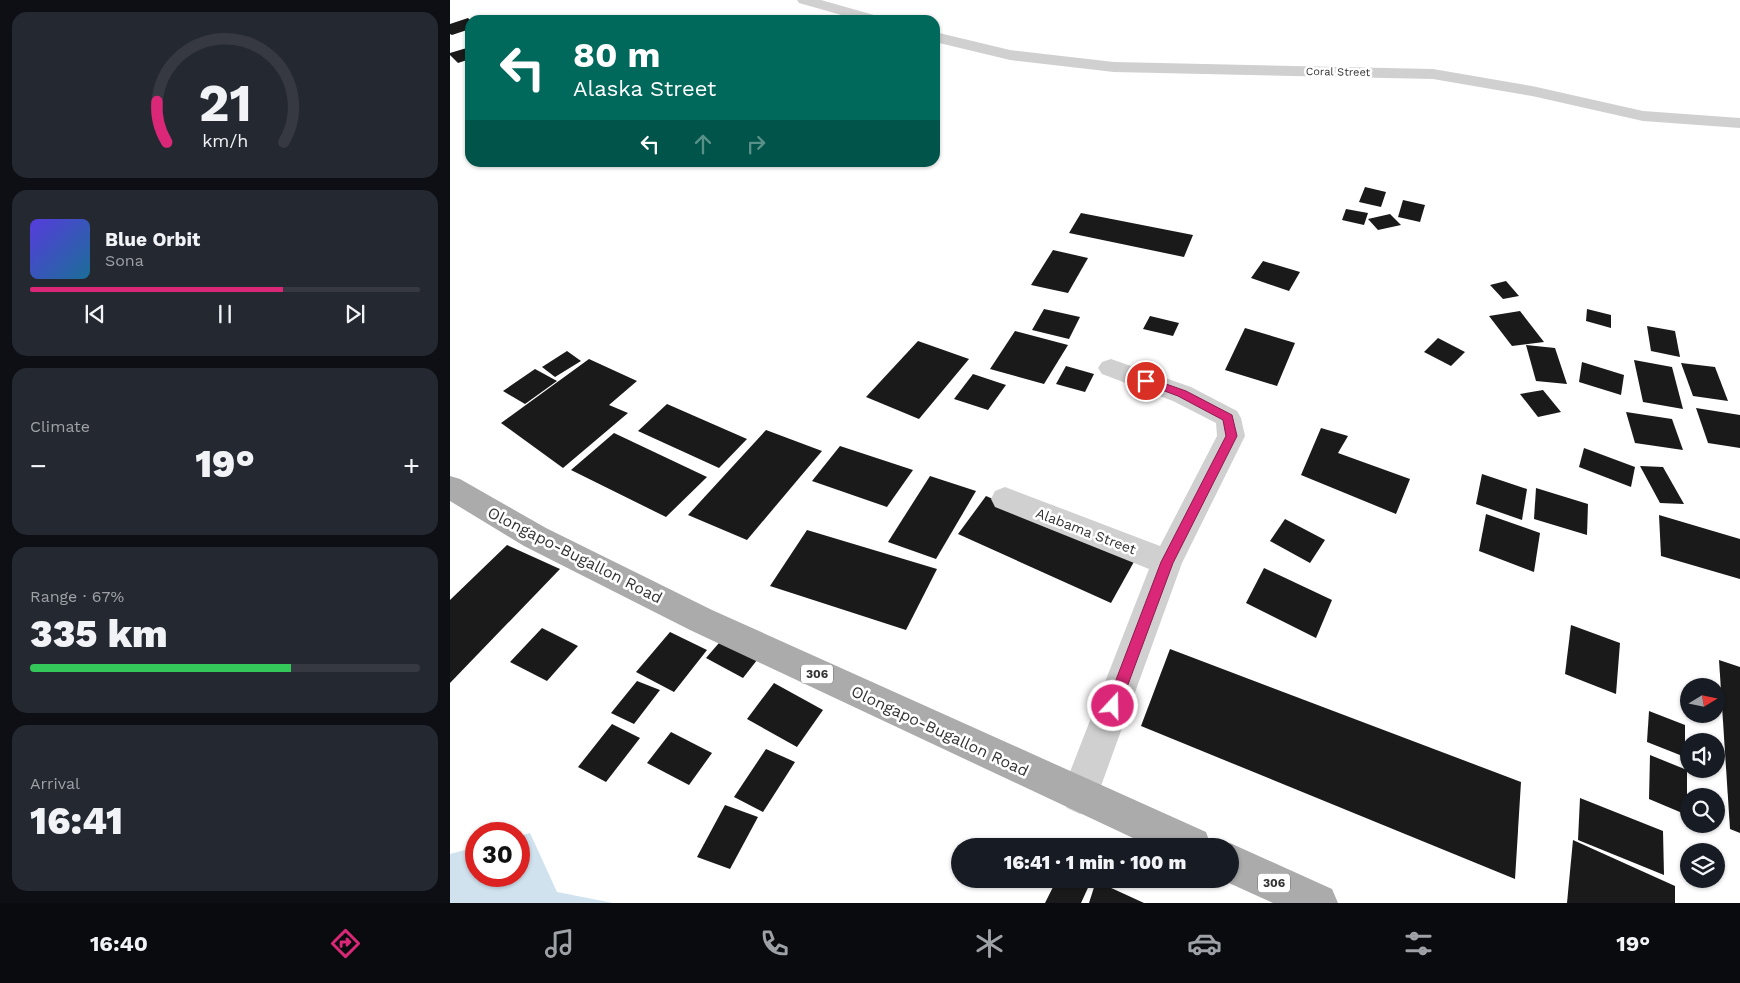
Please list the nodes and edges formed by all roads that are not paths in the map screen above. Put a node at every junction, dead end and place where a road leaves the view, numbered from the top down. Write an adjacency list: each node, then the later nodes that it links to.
1 (804, 0): 2 (street)
2 (858, 15)
3 (940, 38): 4 (street, Coral Street)
4 (1740, 122)
5 (1111, 368): 8 (street)
6 (450, 487): 9 (main road, Olongapo-Bugallon Road / 306)
7 (1005, 499): 8 (street, Alabama Street)
8 (1167, 562): 9 (street)
9 (1080, 795): 10 (main road, Olongapo-Bugallon Road / 306)
10 (1174, 838)
11 (1239, 867): 12 (main road, 306)
12 (1318, 903)

